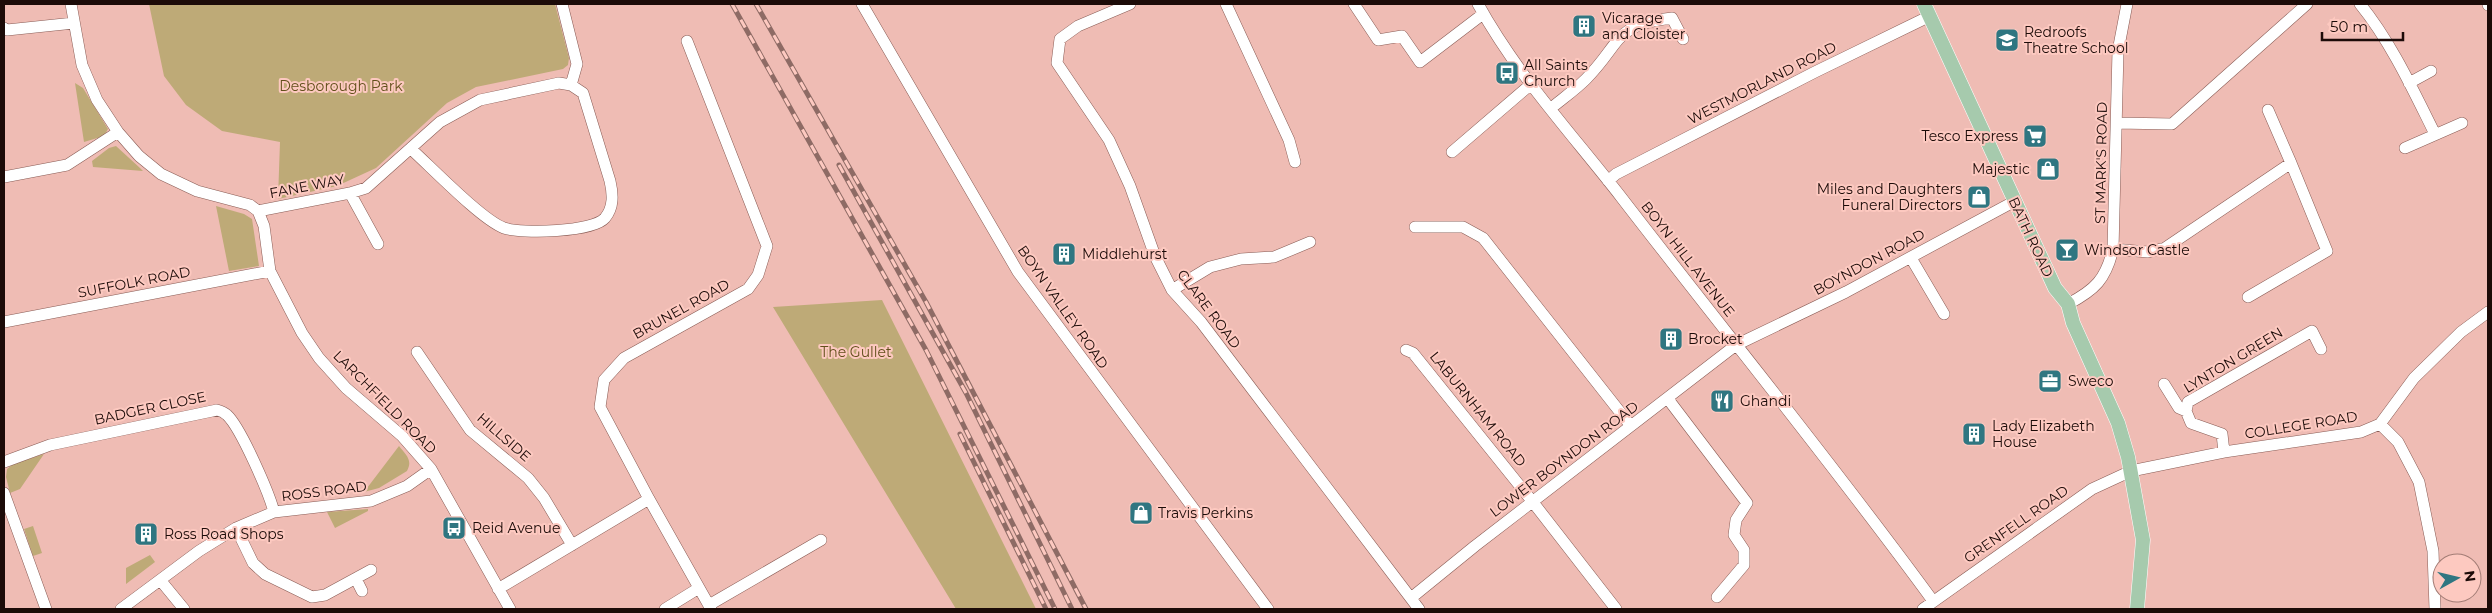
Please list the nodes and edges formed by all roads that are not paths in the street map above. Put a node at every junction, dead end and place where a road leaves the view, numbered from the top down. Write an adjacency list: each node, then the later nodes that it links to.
1 (71, 4): 12 (street, FANE WAY)
2 (562, 4): 18 (street)
3 (862, 4): 85 (street, BOYN VALLEY ROAD)
4 (1130, 4): 42 (street, CLARE ROAD)
5 (1226, 4): 29 (street)
6 (1354, 4): 10 (street)
7 (2127, 4): 22 (street, ST MARK'S ROAD)
8 (2307, 4): 22 (street)
9 (2360, 4): 17 (street)
10 (1480, 9): 19 (street, BOYN HILL AVENUE)
11 (1927, 10): 32 (street, WESTMORLAND ROAD); 34 (main road, BATH ROAD)
12 (74, 23): 13 (street); 24 (street, FANE WAY)
13 (4, 28)
14 (1683, 39): 20 (street)
15 (687, 41): 62 (street, BRUNEL ROAD)
16 (2431, 71): 17 (street)
17 (2410, 83): 25 (street)
18 (571, 85): 26 (street, FANE WAY); 26 (street)
19 (1530, 85): 20 (street, BOYN HILL AVENUE); 28 (street)
20 (1550, 109): 32 (street, BOYN HILL AVENUE)
21 (2268, 110): 30 (street)
22 (2117, 123): 39 (street, ST MARK'S ROAD)
23 (2462, 123): 25 (street)
24 (118, 132): 31 (street); 35 (street, FANE WAY)
25 (2436, 134): 27 (street)
26 (411, 148): 33 (street, FANE WAY)
27 (2404, 148)
28 (1452, 152)
29 (1295, 162)
30 (2292, 163): 39 (street); 43 (street)
31 (4, 177)
32 (1608, 180): 48 (street, BOYN HILL AVENUE)
33 (350, 193): 35 (street, FANE WAY); 38 (street)
34 (2015, 201): 40 (street, BOYNDON ROAD); 44 (main road, BATH ROAD)
35 (258, 211): 41 (street, LARCHFIELD ROAD)
36 (1415, 227): 56 (street)
37 (1310, 242): 42 (street)
38 (379, 244)
39 (2114, 249): 44 (street, ST MARK'S ROAD)
40 (1911, 258): 46 (street); 48 (street, BOYNDON ROAD)
41 (270, 271): 47 (street, SUFFOLK ROAD); 59 (street, LARCHFIELD ROAD)
42 (1172, 290): 76 (street, CLARE ROAD)
43 (2248, 296)
44 (2068, 304): 60 (main road, BATH ROAD)
45 (2488, 312): 55 (street)
46 (1944, 314)
47 (4, 322)
48 (1736, 345): 53 (street, LOWER BOYNDON ROAD); 77 (street, BOYN HILL AVENUE)
49 (2321, 349): 54 (street, LYNTON GREEN)
50 (1406, 350): 63 (street, LABURNHAM ROAD)
51 (417, 352): 67 (street, HILLSIDE)
52 (2164, 384): 54 (street)
53 (1668, 399): 56 (street, LOWER BOYNDON ROAD); 75 (street)
54 (2186, 411): 57 (street, LYNTON GREEN)
55 (2380, 424): 57 (street, COLLEGE ROAD); 90 (street)
56 (1631, 426): 63 (street, LOWER BOYNDON ROAD)
57 (2224, 452): 60 (street, COLLEGE ROAD)
58 (4, 462): 64 (street, BADGER CLOSE)
59 (431, 470): 64 (street, ROSS ROAD); 72 (street, LARCHFIELD ROAD)
60 (2131, 471): 77 (street, GRENFELL ROAD); 89 (main road, BATH ROAD)
61 (4, 493): 79 (street)
62 (649, 499): 67 (street); 71 (street, BRUNEL ROAD)
63 (1532, 501): 76 (street, LOWER BOYNDON ROAD); 87 (street, LABURNHAM ROAD)
64 (274, 512): 65 (street, ROSS ROAD)
65 (236, 528): 70 (street, ROSS ROAD); 74 (street)
66 (821, 540): 78 (street)
67 (572, 545): 72 (street)
68 (371, 570): 69 (street)
69 (356, 579): 73 (street); 74 (street)
70 (161, 580): 80 (street, ROSS ROAD); 81 (street)
71 (700, 588): 78 (street, BRUNEL ROAD); 84 (street)
72 (498, 589): 83 (street, LARCHFIELD ROAD)
73 (362, 591)
74 (312, 597): 82 (street)
75 (1717, 597)
76 (1411, 598): 86 (street, CLARE ROAD)
77 (1933, 601): 88 (street, GRENFELL ROAD)
78 (710, 607)
79 (46, 609)
80 (121, 609)
81 (184, 609)
82 (314, 609)
83 (510, 609)
84 (665, 609)
85 (1268, 609)
86 (1419, 609)
87 (1616, 609)
88 (1923, 609)
89 (2137, 609)
90 (2435, 609)

